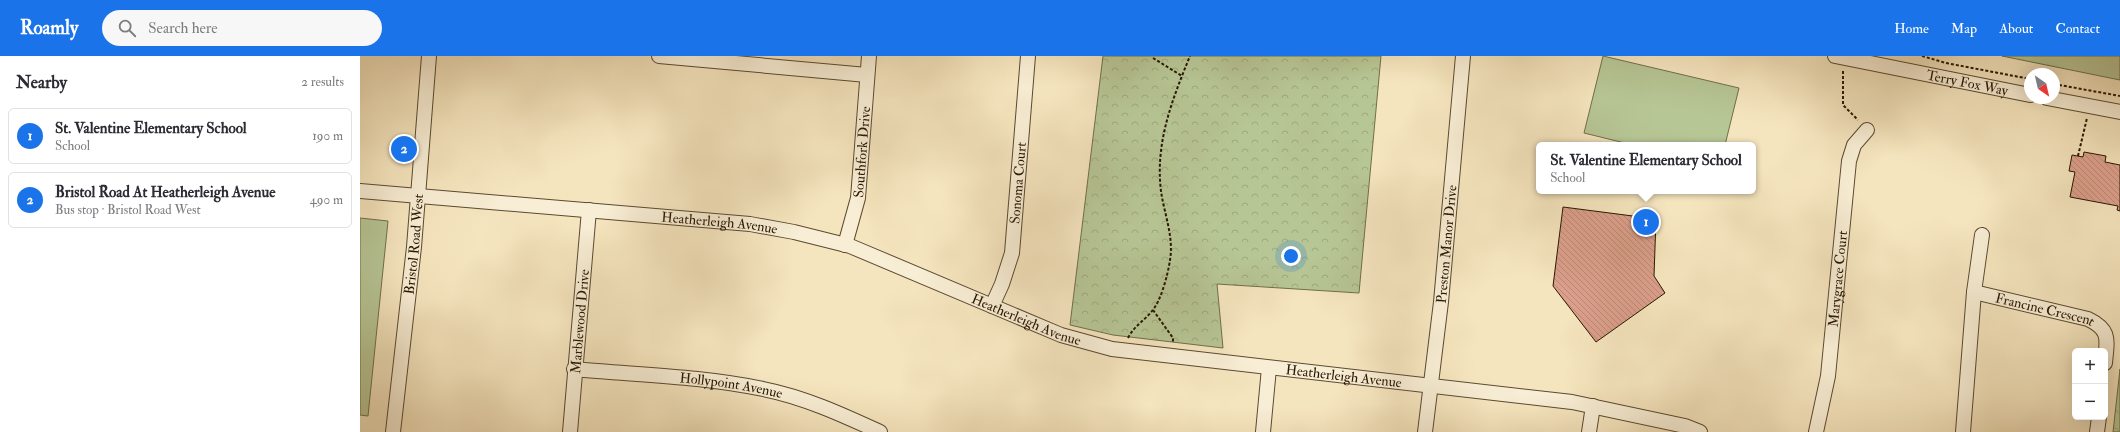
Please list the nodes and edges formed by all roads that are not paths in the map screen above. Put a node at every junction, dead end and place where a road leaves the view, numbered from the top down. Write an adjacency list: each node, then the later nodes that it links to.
1 (428, 56): 13 (street, Bristol Road West)
2 (659, 56): 7 (street)
3 (869, 56): 7 (street, Southfork Drive)
4 (1028, 56): 18 (street, Sonoma Court)
5 (1463, 56): 22 (street, Preston Manor Drive)
6 (1839, 57): 8 (street, Terry Fox Way)
7 (867, 75): 16 (street, Southfork Drive)
8 (2024, 94)
9 (2060, 100): 10 (street)
10 (2120, 112)
11 (1867, 130): 32 (street, Marygrace Court)
12 (360, 191): 13 (street, Heatherleigh Avenue)
13 (419, 195): 14 (street, Heatherleigh Avenue); 25 (street, Bristol Road West)
14 (589, 210): 16 (street, Heatherleigh Avenue); 21 (street, Marblewood Drive)
15 (1982, 235): 17 (street)
16 (845, 245): 18 (street, Heatherleigh Avenue)
17 (1974, 292): 19 (street, Francine Crescent); 33 (street)
18 (992, 306): 20 (street, Heatherleigh Avenue)
19 (2106, 348)
20 (1269, 368): 22 (street, Heatherleigh Avenue); 28 (street)
21 (574, 369): 26 (street, Marblewood Drive); 27 (street, Hollypoint Avenue)
22 (1430, 386): 23 (street, Heatherleigh Avenue); 29 (street, Preston Manor Drive)
23 (1593, 406): 30 (street); 31 (street, Heatherleigh Avenue)
24 (2099, 420): 34 (street)
25 (393, 432)
26 (570, 432)
27 (880, 432)
28 (1263, 432)
29 (1425, 432)
30 (1589, 432)
31 (1700, 432)
32 (1816, 432)
33 (1963, 432)
34 (2097, 432)

